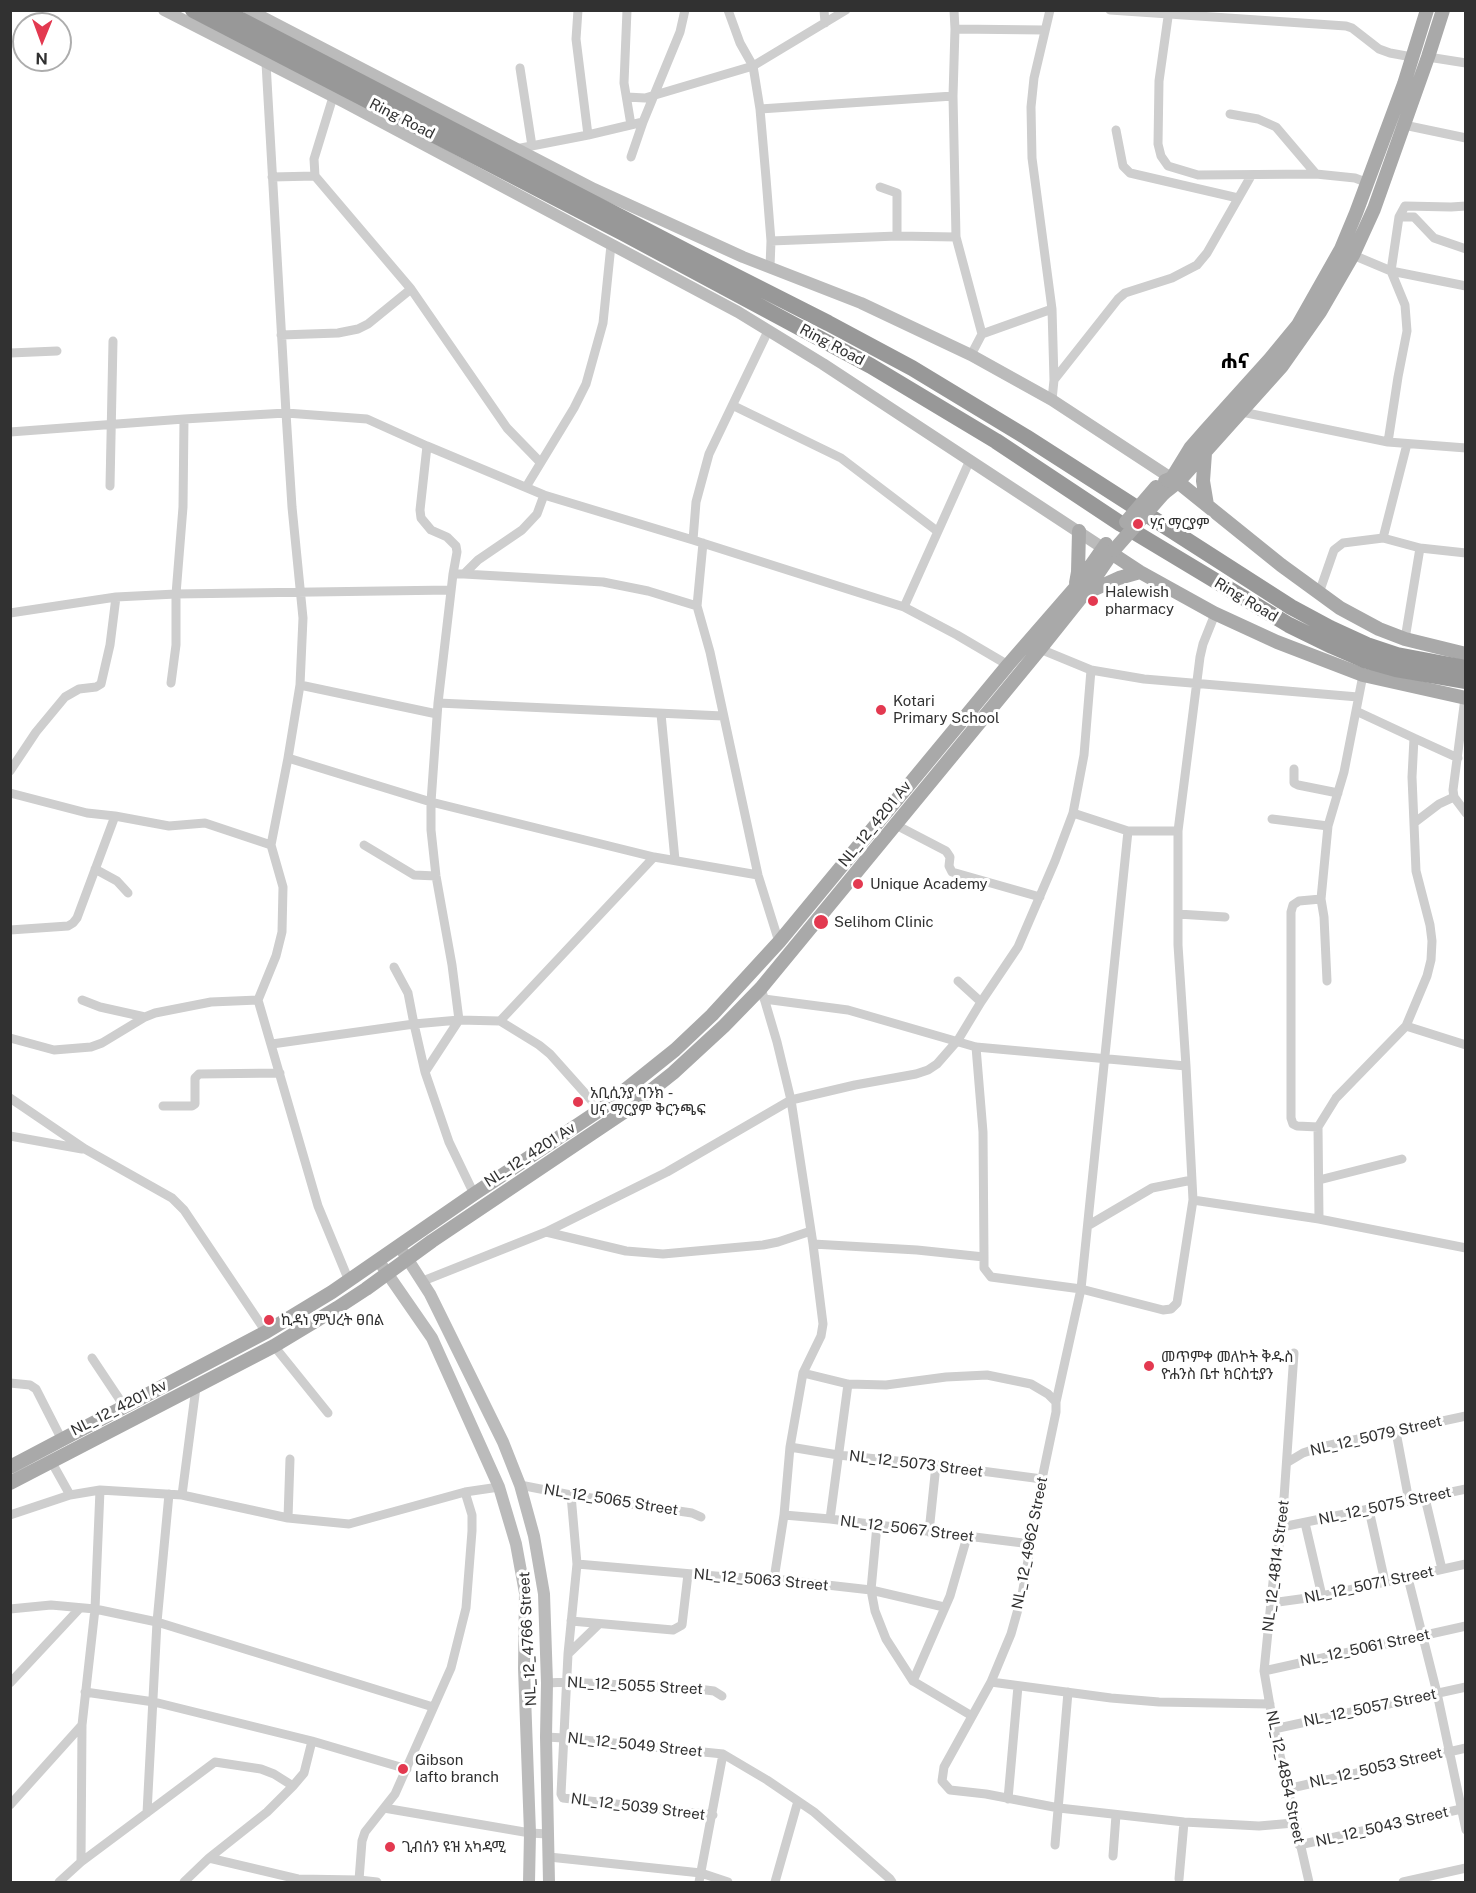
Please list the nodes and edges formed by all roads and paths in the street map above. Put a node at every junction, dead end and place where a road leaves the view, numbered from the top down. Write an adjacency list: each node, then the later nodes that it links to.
1 (164, 10): 22 (street)
2 (193, 10): 118 (highway, Ring Road)
3 (222, 10): 115 (highway, Ring Road)
4 (249, 10): 39 (street)
5 (578, 10): 36 (street)
6 (627, 10): 29 (street)
7 (685, 10): 26 (street)
8 (728, 10): 24 (street)
9 (824, 10): 17 (street)
10 (846, 10): 17 (street)
11 (954, 10): 18 (street)
12 (1050, 10): 19 (street)
13 (1110, 10): 16 (street)
14 (1427, 10): 20 (main road)
15 (1443, 10): 21 (main road)
16 (1169, 13): 20 (street); 45 (street)
17 (825, 23): 24 (street)
18 (956, 29): 19 (street); 27 (street)
19 (1045, 30): 62 (street)
20 (1412, 57): 40 (main road)
21 (1428, 57): 23 (street); 34 (main road)
22 (266, 63): 28 (street); 46 (street)
23 (1466, 63)
24 (753, 66): 26 (street); 30 (street)
25 (520, 68): 38 (street)
26 (655, 94): 29 (street); 32 (street)
27 (952, 96): 30 (street); 53 (street)
28 (333, 97): 44 (street); 55 (street)
29 (627, 97): 33 (street)
30 (760, 109): 54 (street)
31 (1230, 114): 43 (street)
32 (643, 122): 33 (street); 41 (street)
33 (631, 125): 36 (street)
34 (1404, 125): 37 (street); 42 (main road)
35 (1116, 130): 49 (street)
36 (588, 135): 38 (street)
37 (1466, 138)
38 (532, 146): 39 (street)
39 (516, 149): 58 (street)
40 (1378, 155): 42 (main road); 47 (main road)
41 (632, 157)
42 (1392, 159): 57 (main road)
43 (1316, 174): 45 (street); 47 (street)
44 (315, 176): 46 (street); 61 (street)
45 (1251, 176): 49 (street)
46 (272, 177): 65 (street)
47 (1368, 183): 85 (main road)
48 (880, 187): 52 (street)
49 (1238, 198): 70 (street)
50 (1466, 206): 51 (street)
51 (1399, 217): 56 (street); 59 (street)
52 (897, 236): 53 (street); 54 (street)
53 (956, 237): 64 (street)
54 (771, 241): 58 (street)
55 (611, 245): 63 (street); 84 (street)
56 (1466, 249)
57 (1353, 255): 59 (street); 73 (main road)
58 (770, 267): 69 (street)
59 (1391, 271): 60 (street); 78 (street)
60 (1466, 286)
61 (411, 289): 65 (street); 84 (street)
62 (1052, 309): 64 (street); 70 (street)
63 (768, 331): 72 (street); 83 (street)
64 (982, 334): 69 (street)
65 (281, 335): 74 (street)
66 (113, 342): 76 (street)
67 (57, 351): 68 (street)
68 (10, 353)
69 (971, 355): 71 (street)
70 (1054, 380): 71 (street)
71 (1052, 400): 85 (street)
72 (734, 406): 90 (street); 93 (street)
73 (1242, 412): 78 (street); 82 (main road)
74 (286, 413): 75 (street); 80 (street); 103 (street)
75 (184, 419): 76 (street); 105 (street)
76 (111, 424): 77 (street); 86 (street)
77 (10, 432)
78 (1388, 442): 79 (street)
79 (1407, 444): 81 (street); 92 (street)
80 (427, 446): 87 (street); 99 (street)
81 (1466, 448)
82 (1205, 453): 85 (main road); 89 (main road)
83 (970, 460): 90 (street); 91 (street)
84 (540, 462): 87 (street)
85 (1175, 480): 89 (main road); 96 (main road, bridge)
86 (110, 486)
87 (526, 487): 88 (street)
88 (544, 495): 93 (street); 100 (street)
89 (1207, 505): 104 (main road)
90 (937, 531): 108 (street)
91 (1079, 531): 96 (street); 102 (main road)
92 (1383, 538): 95 (street); 104 (street)
93 (693, 540): 94 (street)
94 (703, 543): 107 (street); 108 (street)
95 (1420, 548): 97 (street); 111 (street)
96 (1109, 549): 98 (main road); 102 (main road)
97 (1466, 553)
98 (1140, 572): 102 (main road); 110 (main road)
99 (453, 574): 100 (street); 101 (street)
100 (464, 574): 107 (street)
101 (451, 590): 103 (street); 124 (street)
102 (1079, 591): 112 (main road, NL_12_4201 Av); 114 (main road, NL_12_4201 Av)
103 (300, 592): 105 (street); 121 (street)
104 (1319, 593): 111 (main road)
105 (176, 594): 106 (street); 119 (street)
106 (116, 597): 109 (street); 133 (street)
107 (697, 606): 128 (street)
108 (904, 607): 114 (street)
109 (10, 613)
110 (1215, 613): 117 (main road); 120 (street)
111 (1405, 639): 113 (main road)
112 (1040, 649): 116 (street); 143 (main road, NL_12_4201 Av)
113 (1466, 654)
114 (1008, 666): 160 (main road, NL_12_4201 Av)
115 (1466, 668)
116 (1091, 670): 120 (street); 138 (street)
117 (1363, 675): 122 (street); 123 (main road)
118 (1466, 681)
119 (171, 683)
120 (1197, 684): 122 (street); 146 (street)
121 (300, 685): 126 (street); 130 (street)
122 (1358, 697): 125 (street)
123 (1465, 698): 131 (street)
124 (438, 703): 126 (street); 127 (street)
125 (1356, 711): 129 (street); 135 (street)
126 (437, 714): 137 (street)
127 (662, 714): 128 (street); 150 (street)
128 (723, 716): 152 (street)
129 (1414, 738): 131 (street); 142 (street)
130 (288, 758): 137 (street); 147 (street)
131 (1458, 758): 136 (street)
132 (1294, 770): 135 (street)
133 (10, 771)
134 (10, 793): 140 (street)
135 (1338, 794): 144 (street)
136 (1454, 797): 139 (street); 142 (street)
137 (430, 802): 149 (street); 153 (street)
138 (1073, 813): 145 (street); 155 (street)
139 (1466, 813)
140 (115, 816): 147 (street); 151 (street)
141 (1272, 819): 144 (street)
142 (1414, 822): 172 (street)
143 (896, 825): 155 (street); 164 (main road, NL_12_4201 Av)
144 (1328, 826): 156 (street)
145 (1128, 831): 146 (street); 178 (street, NL_12_4962 Street)
146 (1178, 831): 157 (street)
147 (271, 845): 166 (street)
148 (364, 845): 153 (street)
149 (654, 857): 150 (street); 170 (street)
150 (675, 860): 152 (street)
151 (95, 869): 154 (street); 159 (street)
152 (758, 875): 160 (street)
153 (436, 876): 169 (street)
154 (128, 893)
155 (1040, 897): 167 (street)
156 (1321, 899): 163 (street); 186 (street)
157 (1178, 914): 158 (street); 179 (street)
158 (1225, 917)
159 (10, 930)
160 (779, 942): 185 (main road, NL_12_4201 Av)
161 (394, 967): 171 (street)
162 (958, 981): 167 (street)
163 (1327, 981)
164 (763, 994): 174 (street); 183 (street); 202 (main road, NL_12_4201 Av)
165 (82, 1000): 168 (street)
166 (258, 1000): 168 (street); 175 (street)
167 (981, 1002): 174 (street)
168 (145, 1017): 173 (street)
169 (459, 1020): 170 (street); 171 (street); 180 (street)
170 (500, 1021): 185 (street)
171 (414, 1024): 175 (street); 180 (street)
172 (1406, 1026): 176 (street); 186 (street)
173 (10, 1038)
174 (958, 1040): 177 (street); 183 (street)
175 (272, 1044): 181 (street)
176 (1466, 1045)
177 (976, 1047): 178 (street); 201 (street)
178 (1106, 1059): 179 (street); 195 (street, NL_12_4962 Street)
179 (1186, 1066): 190 (street)
180 (425, 1072): 192 (street)
181 (280, 1073): 184 (street); 205 (street)
182 (10, 1098): 188 (street)
183 (791, 1100): 196 (street); 197 (street)
184 (163, 1106)
185 (600, 1110): 192 (main road, NL_12_4201 Av)
186 (1318, 1127): 191 (street)
187 (10, 1136): 188 (street)
188 (85, 1149): 208 (street)
189 (1402, 1159): 191 (street)
190 (1191, 1180): 193 (street); 195 (street)
191 (1319, 1180): 194 (street)
192 (474, 1194): 199 (main road, NL_12_4201 Av)
193 (1193, 1200): 194 (street); 207 (street)
194 (1319, 1218): 200 (street)
195 (1089, 1226): 207 (street, NL_12_4962 Street)
196 (546, 1232): 197 (street); 206 (street)
197 (811, 1232): 198 (street)
198 (813, 1244): 201 (street); 212 (street)
199 (399, 1246): 202 (street, NL_12_4766 Street); 203 (main road, NL_12_4201 Av)
200 (1466, 1248)
201 (984, 1257): 207 (street)
202 (408, 1258): 204 (main road, NL_12_4201 Av); 206 (street, NL_12_4766 Street)
203 (378, 1260): 204 (street, NL_12_4766 Street); 205 (main road, NL_12_4201 Av)
204 (388, 1272): 209 (main road, NL_12_4201 Av); 232 (street, NL_12_4766 Street)
205 (349, 1281): 208 (main road, NL_12_4201 Av)
206 (423, 1281): 231 (street, NL_12_4766 Street)
207 (1081, 1289): 216 (street, NL_12_4962 Street)
208 (266, 1332): 217 (main road, NL_12_4201 Av)
209 (274, 1346): 215 (main road, NL_12_4201 Av); 218 (street)
210 (1294, 1353): 226 (street, NL_12_4814 Street)
211 (92, 1358): 217 (street)
212 (803, 1373): 214 (street); 222 (street)
213 (10, 1383): 221 (street)
214 (848, 1384): 216 (street); 223 (street)
215 (196, 1387): 225 (main road, NL_12_4201 Av); 238 (street)
216 (1056, 1402): 229 (street, NL_12_4962 Street)
217 (124, 1406): 221 (main road, NL_12_4201 Av)
218 (328, 1413)
219 (1466, 1416): 220 (street, NL_12_5079 Street)
220 (1396, 1432): 226 (street, NL_12_5079 Street); 241 (street)
221 (62, 1440): 228 (main road, NL_12_4201 Av)
222 (790, 1447): 223 (street, NL_12_5073 Street); 244 (street)
223 (838, 1455): 227 (street, NL_12_5073 Street); 247 (street)
224 (290, 1459): 246 (street)
225 (51, 1461): 230 (main road, NL_12_4201 Av); 237 (street)
226 (1288, 1462): 250 (street, NL_12_4814 Street)
227 (936, 1465): 229 (street, NL_12_5073 Street); 251 (street)
228 (10, 1467)
229 (1042, 1479): 253 (street, NL_12_4962 Street)
230 (10, 1483)
231 (520, 1485): 239 (street, NL_12_5065 Street); 279 (street, NL_12_4766 Street)
232 (499, 1486): 235 (street); 313 (street, NL_12_4766 Street)
233 (1466, 1489): 240 (street, NL_12_5075 Street)
234 (100, 1490): 236 (street); 237 (street); 266 (street)
235 (465, 1492): 246 (street); 288 (street)
236 (169, 1494): 238 (street); 269 (street)
237 (70, 1495): 243 (street)
238 (182, 1495): 246 (street)
239 (571, 1495): 245 (street, NL_12_5065 Street); 254 (street)
240 (1425, 1498): 241 (street, NL_12_5075 Street); 256 (street)
241 (1409, 1501): 242 (street, NL_12_5075 Street)
242 (1369, 1510): 248 (street, NL_12_5075 Street); 260 (street)
243 (10, 1515)
244 (784, 1515): 247 (street, NL_12_5067 Street); 259 (street)
245 (701, 1517)
246 (288, 1518)
247 (830, 1518): 249 (street, NL_12_5067 Street)
248 (1305, 1523): 250 (street, NL_12_5075 Street); 262 (street)
249 (877, 1525): 251 (street, NL_12_5067 Street); 261 (street)
250 (1282, 1527): 263 (street, NL_12_4814 Street)
251 (929, 1532): 252 (street, NL_12_5067 Street)
252 (967, 1537): 253 (street, NL_12_5067 Street); 264 (street)
253 (1031, 1544): 277 (street, NL_12_4962 Street)
254 (577, 1564): 257 (street, NL_12_5063 Street); 268 (street)
255 (1466, 1564): 256 (street, NL_12_5071 Street)
256 (1442, 1569): 258 (street, NL_12_5071 Street)
257 (688, 1574): 259 (street, NL_12_5063 Street); 270 (street)
258 (1408, 1578): 260 (street, NL_12_5071 Street); 272 (street)
259 (774, 1580): 261 (street, NL_12_5063 Street)
260 (1385, 1582): 262 (street, NL_12_5071 Street)
261 (871, 1590): 264 (street, NL_12_5063 Street); 275 (street)
262 (1322, 1596): 263 (street, NL_12_5071 Street)
263 (1271, 1603): 274 (street, NL_12_4814 Street)
264 (944, 1606): 275 (street)
265 (80, 1608): 266 (street); 267 (street); 278 (street)
266 (95, 1609): 269 (street); 282 (street)
267 (10, 1610)
268 (571, 1621): 270 (street); 273 (street)
269 (157, 1622): 286 (street); 288 (street)
270 (599, 1624): 273 (street)
271 (1466, 1626): 272 (street, NL_12_5061 Street)
272 (1422, 1636): 274 (street, NL_12_5061 Street); 284 (street)
273 (568, 1654): 276 (street)
274 (1264, 1671): 287 (street, NL_12_4854 Street)
275 (913, 1681): 289 (street)
276 (568, 1682): 279 (street, NL_12_5055 Street); 285 (street, NL_12_5055 Street); 293 (street)
277 (991, 1682): 280 (street); 289 (street, NL_12_4962 Street)
278 (10, 1683)
279 (547, 1683): 292 (street, NL_12_4766 Street)
280 (1018, 1686): 283 (street); 301 (street)
281 (1466, 1687): 284 (street, NL_12_5057 Street)
282 (85, 1692): 286 (street); 290 (street)
283 (1068, 1692): 287 (street); 305 (street)
284 (1437, 1693): 291 (street, NL_12_5057 Street); 296 (street)
285 (722, 1696)
286 (154, 1702): 294 (street); 307 (street)
287 (1270, 1704): 291 (street, NL_12_4854 Street)
288 (433, 1707): 298 (street)
289 (972, 1716): 301 (street, NL_12_4962 Street)
290 (82, 1725): 303 (street); 320 (street)
291 (1274, 1729): 300 (street, NL_12_4854 Street)
292 (546, 1737): 293 (street, NL_12_5049 Street); 314 (street, NL_12_4766 Street)
293 (564, 1738): 297 (street, NL_12_5049 Street); 308 (street, NL_12_5039 Street)
294 (312, 1742): 298 (street); 299 (street)
295 (1466, 1748): 296 (street, NL_12_5053 Street)
296 (1449, 1751): 300 (street, NL_12_5053 Street); 306 (street)
297 (723, 1754): 302 (street); 308 (street)
298 (407, 1769): 304 (street)
299 (293, 1786): 307 (street); 318 (street)
300 (1287, 1789): 311 (street, NL_12_4854 Street)
301 (1008, 1799): 305 (street)
302 (798, 1801): 332 (street); 333 (street)
303 (10, 1804)
304 (384, 1808): 313 (street); 325 (street)
305 (1059, 1808): 309 (street); 315 (street)
306 (1464, 1808): 312 (street); 316 (street, NL_12_5043 Street)
307 (147, 1813): 320 (street)
308 (713, 1815): 322 (street)
309 (1116, 1815): 310 (street); 317 (street)
310 (1184, 1822): 311 (street); 323 (street)
311 (1294, 1823): 316 (street, NL_12_4854 Street)
312 (1466, 1830)
313 (530, 1833): 314 (street); 329 (street, NL_12_4766 Street)
314 (548, 1834): 319 (street, NL_12_4766 Street)
315 (1055, 1845)
316 (1299, 1845): 334 (street, NL_12_4854 Street)
317 (1113, 1856)
318 (209, 1857): 324 (street); 327 (street)
319 (549, 1857): 322 (street); 330 (street, NL_12_4766 Street)
320 (81, 1862): 326 (street)
321 (1466, 1868): 335 (street)
322 (700, 1878): 331 (street)
323 (1179, 1879)
324 (297, 1881): 325 (street)
325 (359, 1881): 328 (street)
326 (61, 1882)
327 (184, 1882)
328 (377, 1882)
329 (529, 1882)
330 (549, 1882)
331 (728, 1882)
332 (775, 1882)
333 (892, 1882)
334 (1309, 1882)
335 (1403, 1882)

